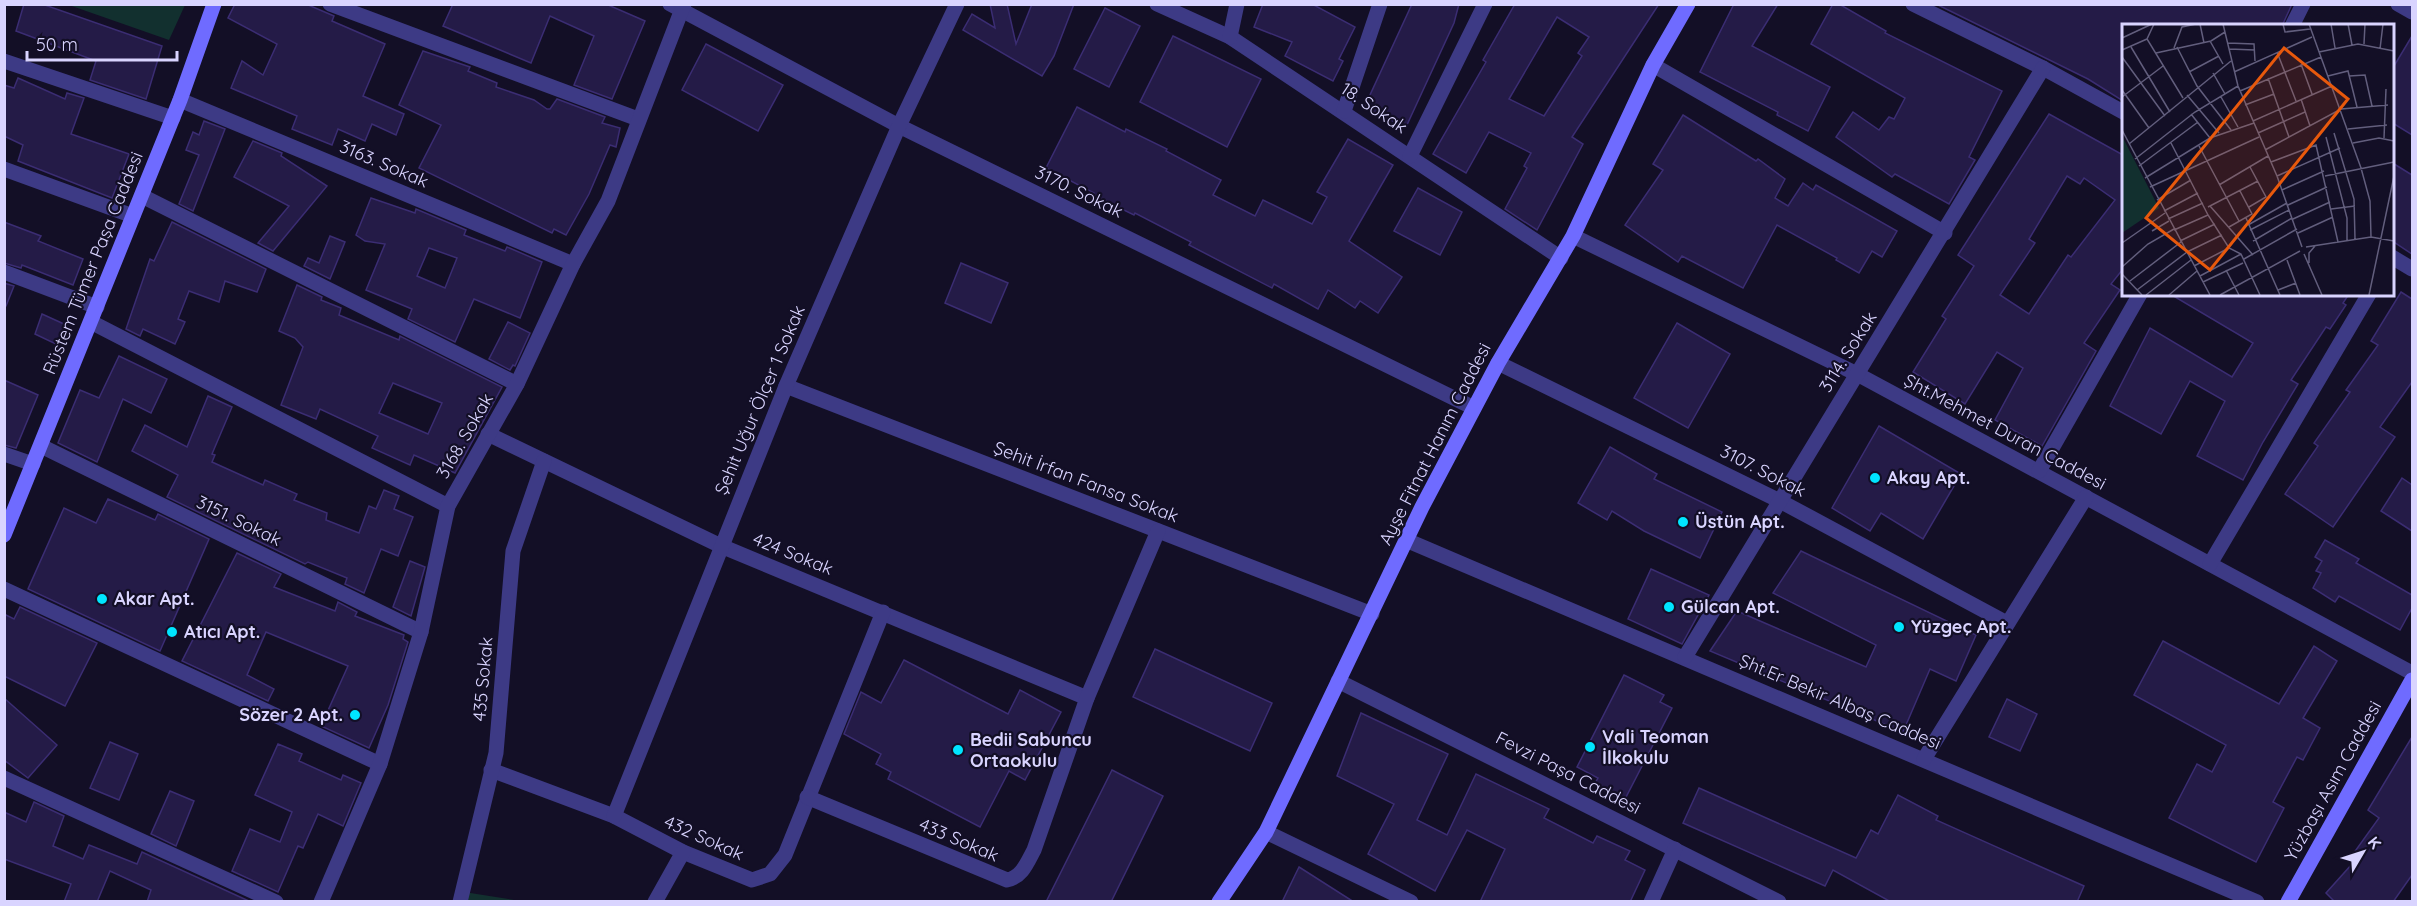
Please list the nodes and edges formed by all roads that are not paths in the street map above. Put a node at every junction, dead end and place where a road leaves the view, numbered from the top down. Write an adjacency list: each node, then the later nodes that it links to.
1 (214, 4): 19 (street, Rüstem Tümer Paşa Caddesi)
2 (330, 4): 23 (street)
3 (957, 4): 24 (street, Şehit Uğur Ölçer 1 Sokak)
4 (1157, 4): 15 (street, 18. Sokak)
5 (1236, 4): 15 (street)
6 (1380, 4): 20 (street)
7 (1485, 4): 25 (street)
8 (1688, 4): 17 (street, Ayşe Fitnat Hanım Caddesi)
9 (1913, 4): 18 (street)
10 (2303, 4): 14 (street)
11 (2398, 4): 13 (street)
12 (679, 6): 23 (street, 3168. Sokak); 24 (street, 3170. Sokak)
13 (2412, 12)
14 (2293, 24)
15 (1230, 37): 20 (street, 18. Sokak)
16 (4, 61): 22 (street)
17 (1653, 65): 29 (street); 30 (street, Ayşe Fitnat Hanım Caddesi)
18 (2043, 68): 21 (street); 29 (street, 3114. Sokak)
19 (180, 100): 22 (street, Rüstem Tümer Paşa Caddesi); 33 (street, 3163. Sokak)
20 (1344, 111): 25 (street, 18. Sokak)
21 (2122, 111)
22 (173, 118): 27 (street, Rüstem Tümer Paşa Caddesi)
23 (638, 119): 33 (street, 3168. Sokak)
24 (899, 126): 43 (street, Şehit Uğur Ölçer 1 Sokak); 44 (street, 3170. Sokak)
25 (1410, 156): 31 (street, 18. Sokak)
26 (4, 169): 28 (street)
27 (142, 196): 28 (street, Rüstem Tümer Paşa Caddesi); 42 (street)
28 (133, 216): 38 (street, Rüstem Tümer Paşa Caddesi)
29 (1945, 233): 41 (street, 3114. Sokak)
30 (1573, 236): 31 (street, Ayşe Fitnat Hanım Caddesi); 41 (street, Şht.Mehmet Duran Caddesi)
31 (1561, 258): 40 (street, Ayşe Fitnat Hanım Caddesi)
32 (2393, 258): 34 (street)
33 (573, 264): 42 (street, 3168. Sokak)
34 (2412, 269)
35 (4, 272): 38 (street)
36 (2139, 296): 50 (street)
37 (2368, 296): 58 (street)
38 (97, 307): 39 (street, Rüstem Tümer Paşa Caddesi)
39 (91, 322): 46 (street, Rüstem Tümer Paşa Caddesi); 53 (street)
40 (1498, 363): 44 (street, Ayşe Fitnat Hanım Caddesi); 52 (street, 3107. Sokak)
41 (1857, 374): 50 (street, Şht.Mehmet Duran Caddesi); 52 (street, 3114. Sokak)
42 (517, 384): 45 (street, 3168. Sokak)
43 (786, 386): 54 (street, Şehit İrfan Fansa Sokak); 57 (street, Şehit Uğur Ölçer 1 Sokak)
44 (1474, 408): 56 (street, Ayşe Fitnat Hanım Caddesi)
45 (488, 434): 48 (street, 424 Sokak); 53 (street, 3168. Sokak)
46 (41, 446): 49 (street, Rüstem Tümer Paşa Caddesi); 63 (street, 3151. Sokak)
47 (4, 454): 49 (street)
48 (544, 461): 57 (street, 424 Sokak); 71 (street, 435 Sokak)
49 (33, 464): 55 (street, Rüstem Tümer Paşa Caddesi)
50 (2039, 471): 51 (street, Şht.Mehmet Duran Caddesi)
51 (2086, 497): 58 (street, Şht.Mehmet Duran Caddesi); 62 (street)
52 (1780, 501): 62 (street, 3107. Sokak); 64 (street, 3114. Sokak)
53 (448, 506): 63 (street, 3168. Sokak)
54 (1158, 531): 61 (street, Şehit İrfan Fansa Sokak); 68 (street, 433 Sokak)
55 (4, 535)
56 (1406, 540): 61 (street, Ayşe Fitnat Hanım Caddesi); 64 (street, Şht.Er Bekir Albaş Caddesi)
57 (721, 546): 60 (street, 424 Sokak); 74 (street, Şehit Uğur Ölçer 1 Sokak)
58 (2210, 564): 65 (street, Şht.Mehmet Duran Caddesi)
59 (4, 589): 70 (street)
60 (883, 612): 68 (street, 424 Sokak); 73 (street, 432 Sokak)
61 (1372, 614): 67 (street, Ayşe Fitnat Hanım Caddesi)
62 (2007, 623): 69 (street)
63 (421, 632): 70 (street, 3168. Sokak)
64 (1685, 657): 69 (street, Şht.Er Bekir Albaş Caddesi)
65 (2412, 673)
66 (2412, 680): 87 (street, Yüzbaşı Asım Caddesi)
67 (1338, 681): 75 (street, Ayşe Fitnat Hanım Caddesi); 76 (street, Fevzi Paşa Caddesi)
68 (1087, 698): 73 (street, 433 Sokak)
69 (1924, 759): 86 (street, Şht.Er Bekir Albaş Caddesi)
70 (380, 764): 79 (street, 3168. Sokak)
71 (491, 770): 74 (street, 432 Sokak); 80 (street, 435 Sokak)
72 (4, 778): 78 (street)
73 (807, 797): 77 (street, 432 Sokak)
74 (614, 816): 77 (street, 432 Sokak)
75 (1266, 832): 82 (street, Ayşe Fitnat Hanım Caddesi); 83 (street)
76 (1675, 849): 84 (street); 85 (street, Fevzi Paşa Caddesi)
77 (682, 852): 81 (street)
78 (276, 902)
79 (321, 902)
80 (460, 902)
81 (655, 902)
82 (1219, 902)
83 (1411, 902)
84 (1651, 902)
85 (1779, 902)
86 (2257, 902)
87 (2288, 902)

